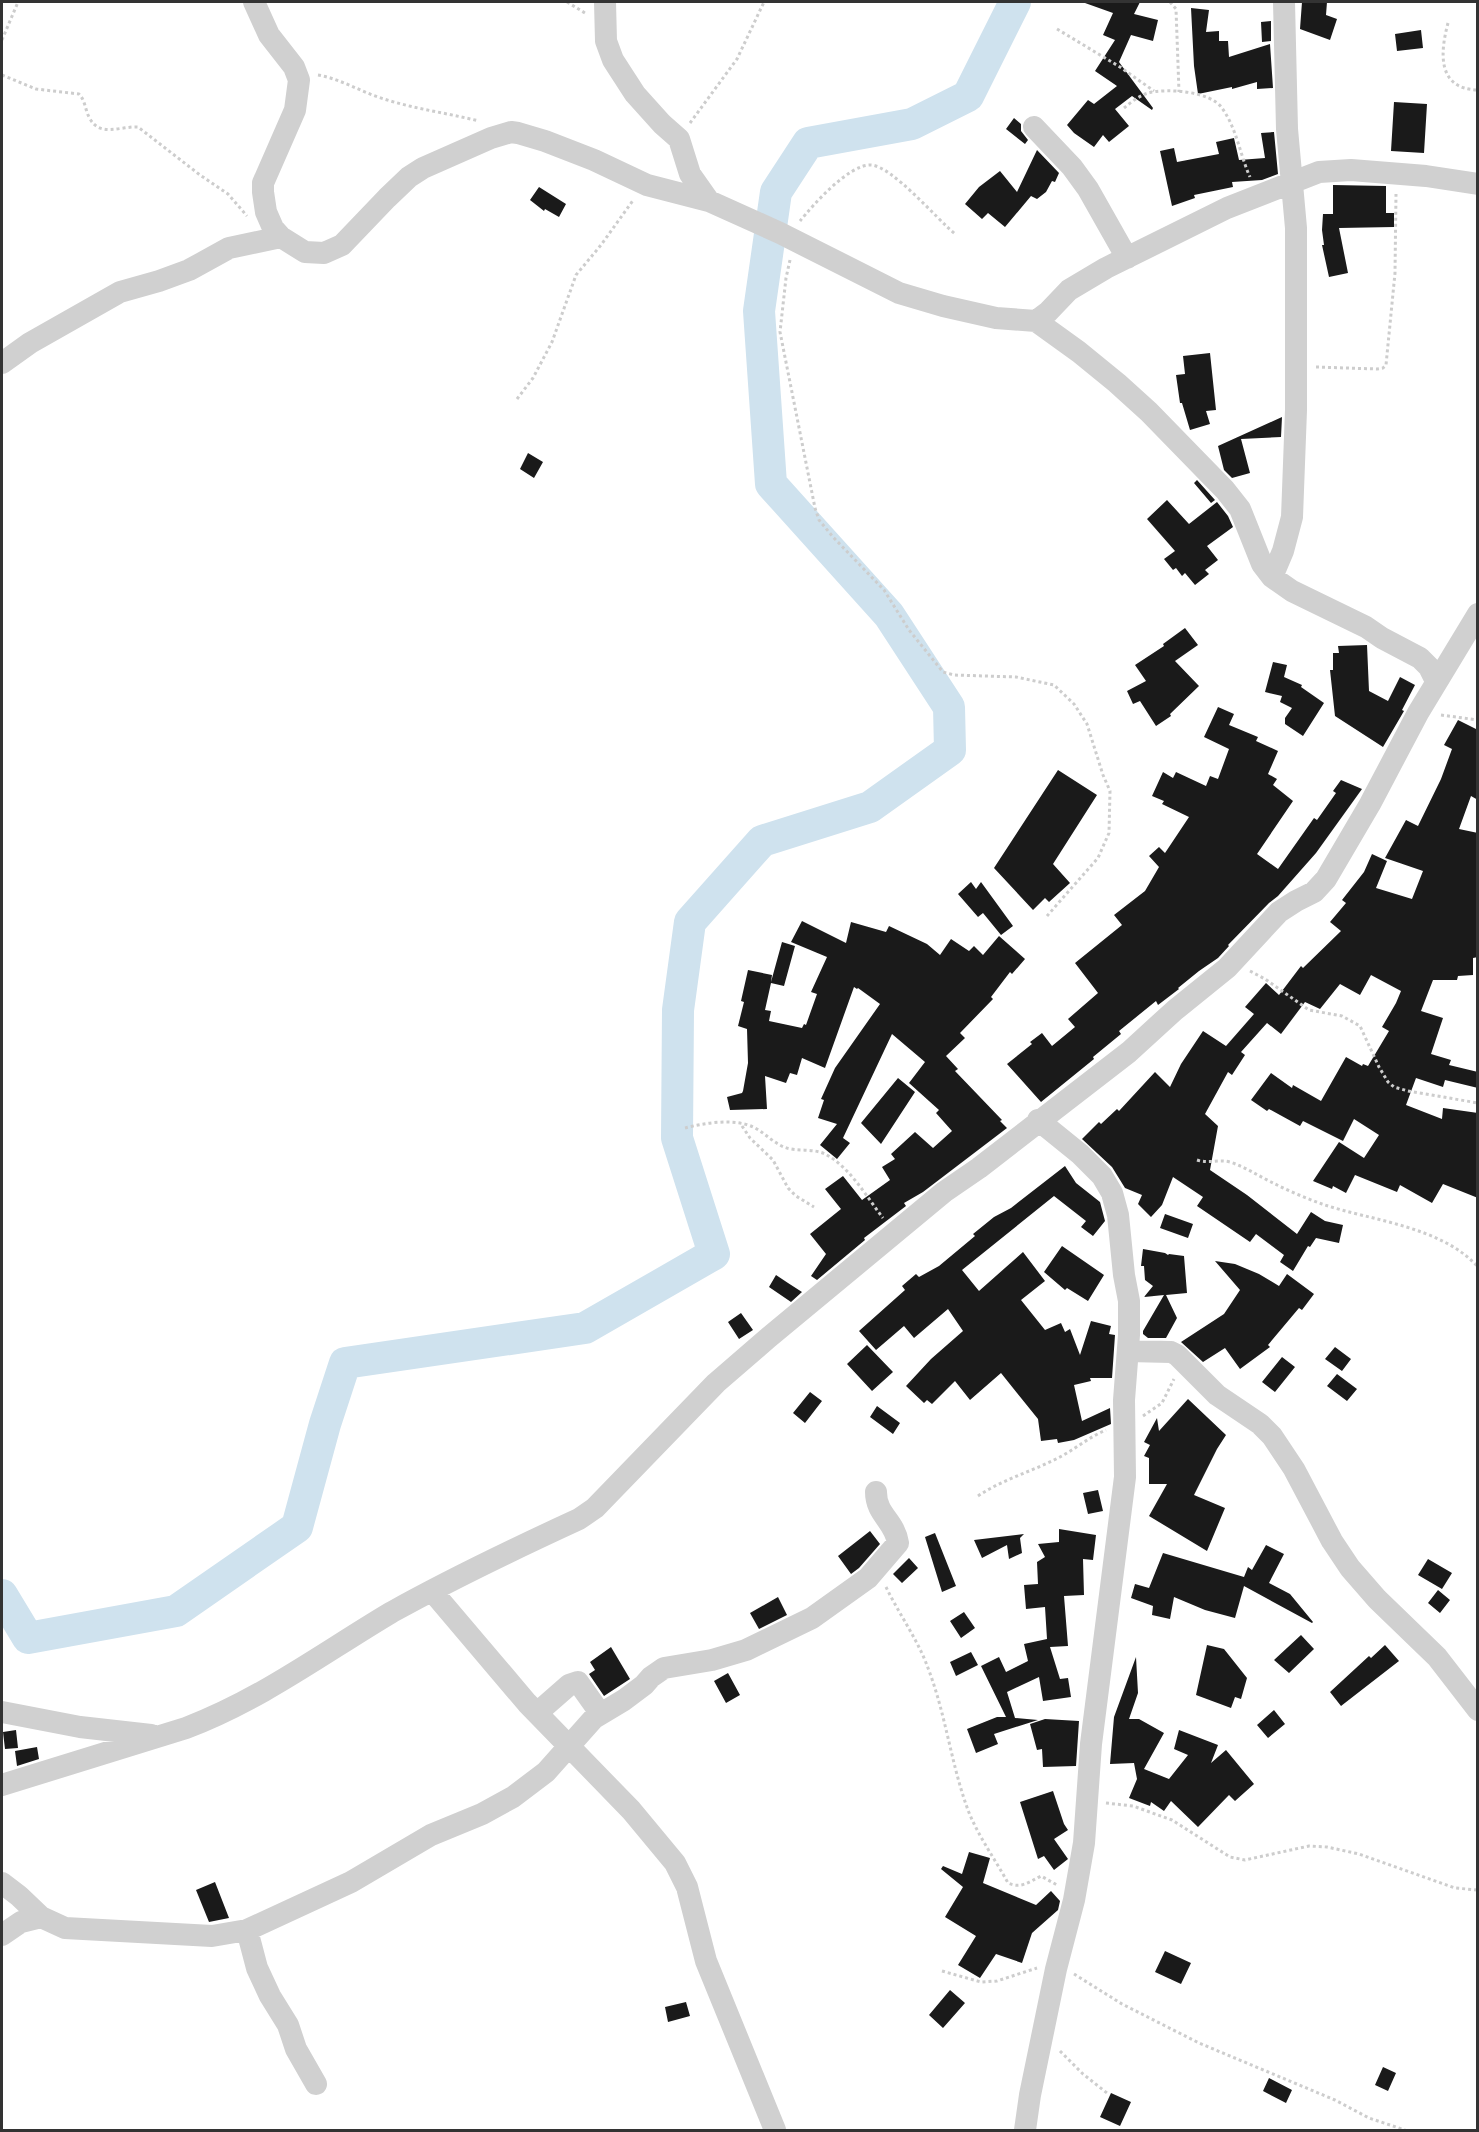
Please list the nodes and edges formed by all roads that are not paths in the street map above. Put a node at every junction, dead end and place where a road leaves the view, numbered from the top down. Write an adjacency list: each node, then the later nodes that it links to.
1 (254, 2): 8 (street)
2 (605, 2): 7 (street)
3 (1284, 2): 5 (street)
4 (1034, 127): 9 (street)
5 (1291, 182): 6 (street); 9 (street); 12 (street)
6 (1478, 184)
7 (709, 201): 8 (street); 10 (street)
8 (277, 233): 11 (street)
9 (1127, 258): 10 (street)
10 (1036, 321): 12 (street)
11 (2, 363)
12 (1272, 577): 14 (street)
13 (1478, 614): 14 (street)
14 (1436, 681): 15 (street)
15 (1038, 1120): 16 (street); 18 (street)
16 (1128, 1351): 19 (street); 32 (street)
17 (876, 1492): 22 (street)
18 (432, 1591): 21 (street); 23 (street)
19 (1478, 1710)
20 (2, 1712): 23 (street)
21 (537, 1713): 22 (street); 24 (street)
22 (600, 1713): 24 (street)
23 (161, 1736): 25 (street)
24 (568, 1746): 28 (street); 31 (street)
25 (2, 1785)
26 (2, 1883): 27 (street)
27 (41, 1917): 28 (street); 29 (street)
28 (247, 1930): 30 (street)
29 (2, 1935)
30 (316, 2084)
31 (775, 2130)
32 (1025, 2130)

